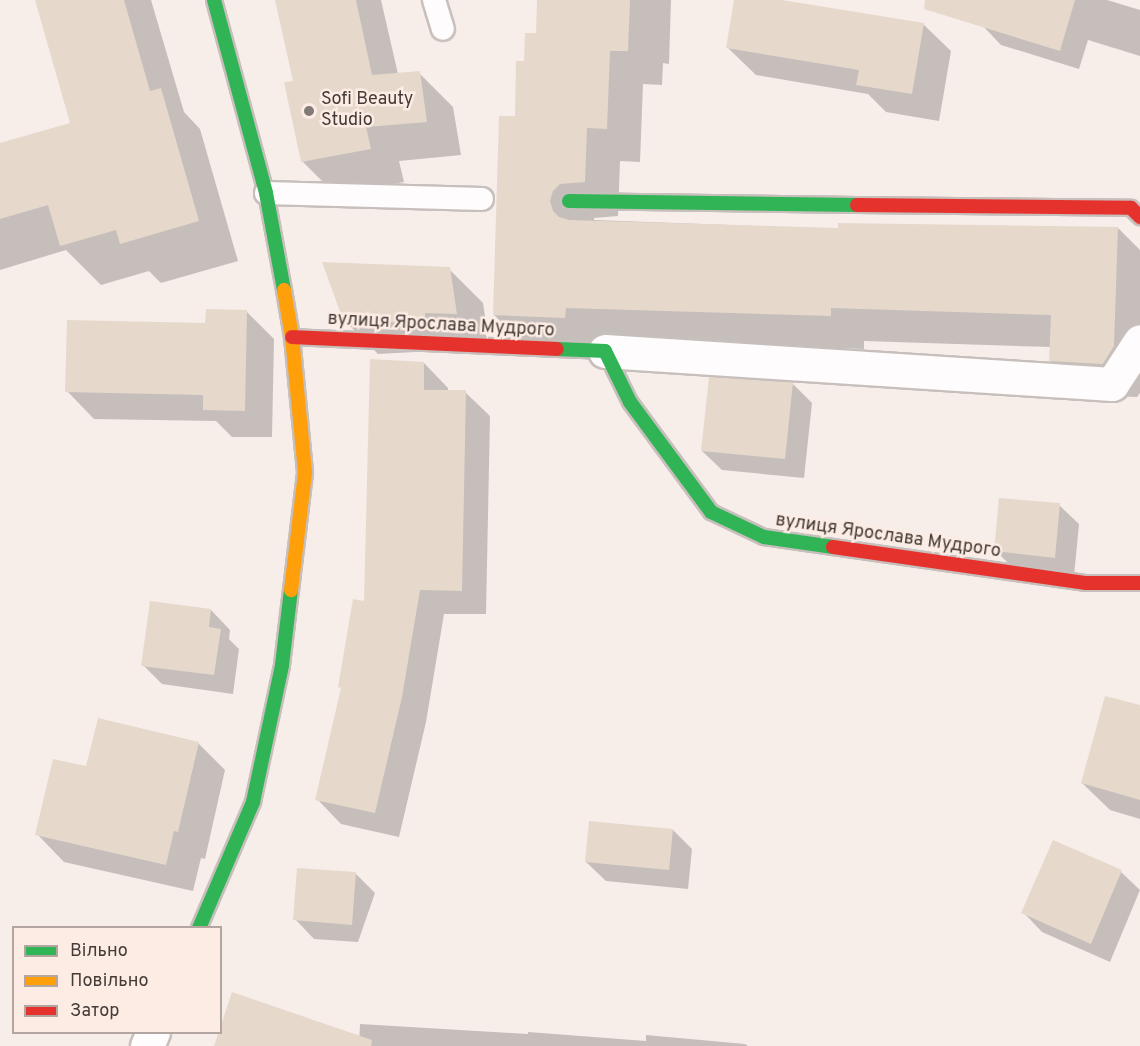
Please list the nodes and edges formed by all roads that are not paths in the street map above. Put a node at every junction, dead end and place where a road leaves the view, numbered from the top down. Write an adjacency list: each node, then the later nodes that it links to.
1 (214, 0): 4 (street)
2 (434, 0): 3 (lane)
3 (443, 29)
4 (266, 193): 5 (lane); 8 (street)
5 (482, 199)
6 (569, 201): 7 (street)
7 (1140, 218)
8 (292, 337): 10 (street, вулиця Ярослава Мудрого); 12 (street)
9 (1140, 342): 10 (street)
10 (605, 351): 11 (street, вулиця Ярослава Мудрого)
11 (1140, 582)
12 (199, 926)

